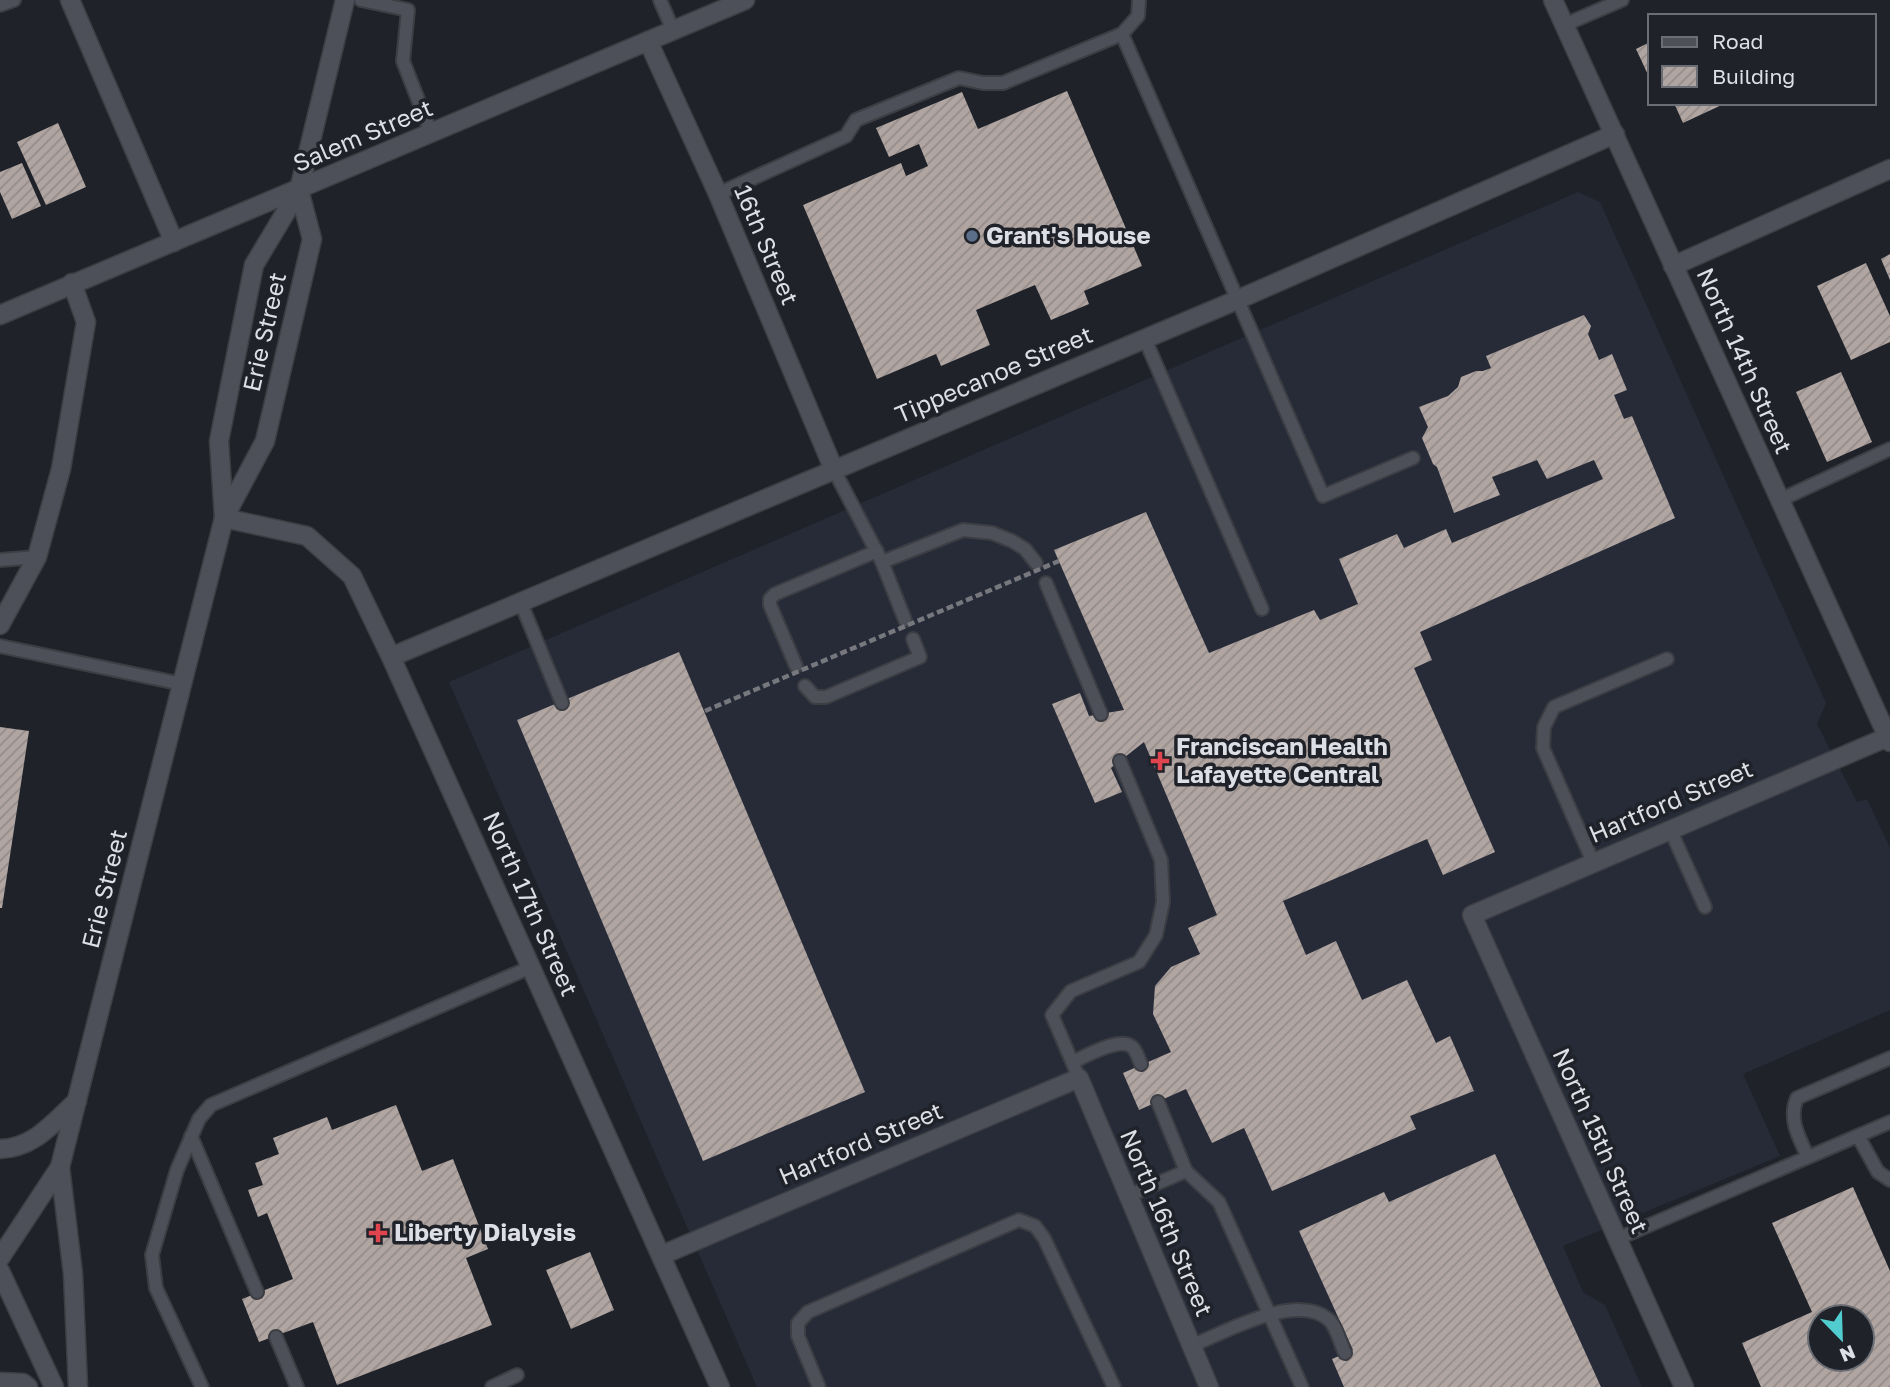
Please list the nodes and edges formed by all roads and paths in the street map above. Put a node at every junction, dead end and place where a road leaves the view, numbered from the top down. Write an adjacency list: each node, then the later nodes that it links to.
1 (13, 0): 10 (lane)
2 (71, 0): 20 (street)
3 (345, 0): 18 (street, Erie Street)
4 (361, 0): 15 (lane)
5 (660, 0): 12 (lane)
6 (745, 0): 12 (street, Salem Street)
7 (1139, 0): 13 (lane)
8 (1553, 0): 11 (street, North 14th Street)
9 (1622, 0): 11 (lane)
10 (0, 5)
11 (1564, 24): 16 (street, North 14th Street)
12 (673, 30): 14 (street, Salem Street)
13 (1122, 34): 19 (lane); 23 (lane)
14 (648, 41): 15 (street, Salem Street); 19 (street, 16th Street)
15 (431, 133): 18 (street, Salem Street)
16 (1615, 134): 21 (street, North 14th Street); 23 (street, Tippecanoe Street)
17 (1890, 169): 21 (street)
18 (299, 190): 20 (street, Salem Street); 30 (street, Erie Street); 30 (street, Erie Street)
19 (718, 194): 28 (street, 16th Street)
20 (174, 242): 22 (street, Salem Street)
21 (1674, 266): 29 (street, North 14th Street)
22 (72, 284): 24 (street, Salem Street); 31 (street)
23 (1237, 300): 25 (street, Tippecanoe Street); 27 (lane)
24 (0, 314)
25 (1144, 337): 28 (street, Tippecanoe Street); 38 (lane)
26 (1890, 449): 29 (lane)
27 (1413, 458)
28 (834, 470): 32 (lane); 37 (street, Tippecanoe Street)
29 (1780, 500): 51 (street, North 14th Street)
30 (224, 518): 43 (street, North 17th Street); 46 (street, Erie Street)
31 (37, 557): 33 (lane); 40 (street)
32 (879, 557): 35 (lane); 39 (lane); 45 (lane)
33 (0, 560)
34 (1059, 561): 49 (path, bridge)
35 (1036, 564)
36 (1046, 583): 50 (lane)
37 (521, 603): 43 (street, Tippecanoe Street); 48 (lane)
38 (1262, 609)
39 (905, 620)
40 (0, 625)
41 (913, 639): 47 (lane)
42 (0, 646): 46 (lane)
43 (391, 657): 57 (street, North 17th Street)
44 (1667, 659): 54 (lane)
45 (796, 666)
46 (182, 684): 61 (street, Erie Street)
47 (805, 686)
48 (562, 703)
49 (705, 712)
50 (1101, 714)
51 (1889, 738): 53 (street, Hartford Street)
52 (1120, 761): 60 (lane)
53 (1670, 830): 54 (street, Hartford Street); 55 (lane)
54 (1593, 862): 56 (street, Hartford Street)
55 (1705, 907)
56 (1472, 915): 72 (street, North 15th Street)
57 (531, 967): 64 (lane); 73 (street, North 17th Street)
58 (1890, 1058): 67 (lane)
59 (1141, 1064): 60 (lane)
60 (1076, 1070): 71 (street, North 16th Street); 73 (street, Hartford Street)
61 (77, 1101): 66 (street); 68 (street, Erie Street)
62 (1158, 1102): 69 (lane)
63 (1890, 1122): 65 (lane)
64 (191, 1136): 76 (lane); 86 (lane)
65 (1858, 1136): 67 (lane); 70 (lane)
66 (0, 1149)
67 (1808, 1157): 72 (lane)
68 (60, 1167): 74 (street, Erie Street); 85 (street)
69 (1186, 1171): 71 (lane); 77 (lane)
70 (1890, 1180)
71 (1128, 1196): 79 (street, North 16th Street)
72 (1617, 1239): 94 (street, North 15th Street)
73 (662, 1255): 89 (street, North 17th Street)
74 (0, 1258)
75 (0, 1271): 84 (street)
76 (257, 1292)
77 (1270, 1314): 79 (lane); 80 (lane); 93 (lane)
78 (276, 1337): 87 (lane)
79 (1191, 1346): 92 (street, North 16th Street)
80 (1345, 1353)
81 (517, 1375): 88 (lane)
82 (0, 1382): 83 (street)
83 (28, 1387)
84 (54, 1387)
85 (78, 1387)
86 (202, 1387)
87 (297, 1387)
88 (492, 1387)
89 (720, 1387)
90 (819, 1387): 91 (lane)
91 (1114, 1387)
92 (1209, 1387)
93 (1302, 1387)
94 (1684, 1387)

